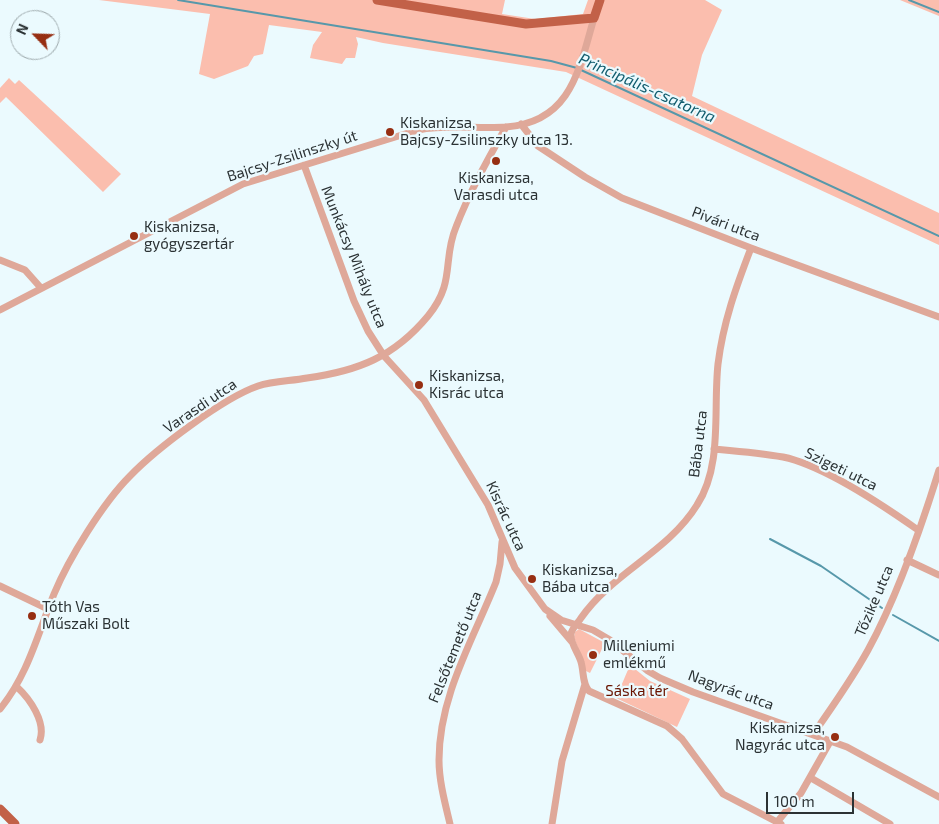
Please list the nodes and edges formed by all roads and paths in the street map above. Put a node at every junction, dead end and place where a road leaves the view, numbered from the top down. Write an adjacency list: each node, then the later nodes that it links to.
1 (377, 0): 3 (main road)
2 (600, 0): 3 (main road)
3 (594, 18): 4 (street, Bajcsy-Zsilinszky út)
4 (521, 124): 5 (street, Bajcsy-Zsilinszky út); 7 (street, Pivári utca)
5 (506, 127): 6 (street, Bajcsy-Zsilinszky út); 12 (street, Varasdi utca)
6 (304, 165): 9 (street, Bajcsy-Zsilinszky út); 12 (street, Munkácsy Mihály utca)
7 (751, 248): 11 (street, Pivári utca); 13 (street, Bába utca)
8 (0, 260): 9 (street)
9 (41, 288): 10 (street, Bajcsy-Zsilinszky út)
10 (0, 310)
11 (939, 317)
12 (384, 356): 16 (street, Kisrác utca); 21 (street, Varasdi utca)
13 (714, 449): 15 (street, Szigeti utca); 22 (street, Bába utca)
14 (939, 470): 15 (street, Tőzike utca)
15 (918, 530): 17 (street, Tőzike utca)
16 (502, 540): 20 (street, Kisrác utca); 35 (street, Felsőtemető utca)
17 (907, 560): 18 (street); 27 (street, Tőzike utca)
18 (939, 575)
19 (0, 586): 21 (street)
20 (545, 609): 22 (street, Kisrác utca); 23 (street)
21 (48, 610): 25 (street, Varasdi utca)
22 (576, 624): 23 (street); 27 (street, Nagyrác utca)
23 (572, 643): 24 (street)
24 (585, 684): 33 (street); 36 (street)
25 (17, 687): 26 (street, Varasdi utca); 28 (street)
26 (0, 708)
27 (814, 733): 29 (street, Nagyrác utca)
28 (40, 740)
29 (832, 740): 30 (street); 31 (street, Nagyrác utca)
30 (811, 778): 33 (street); 37 (street)
31 (939, 797)
32 (0, 809): 34 (main road)
33 (780, 823)
34 (15, 824)
35 (450, 824)
36 (552, 824)
37 (890, 824)

